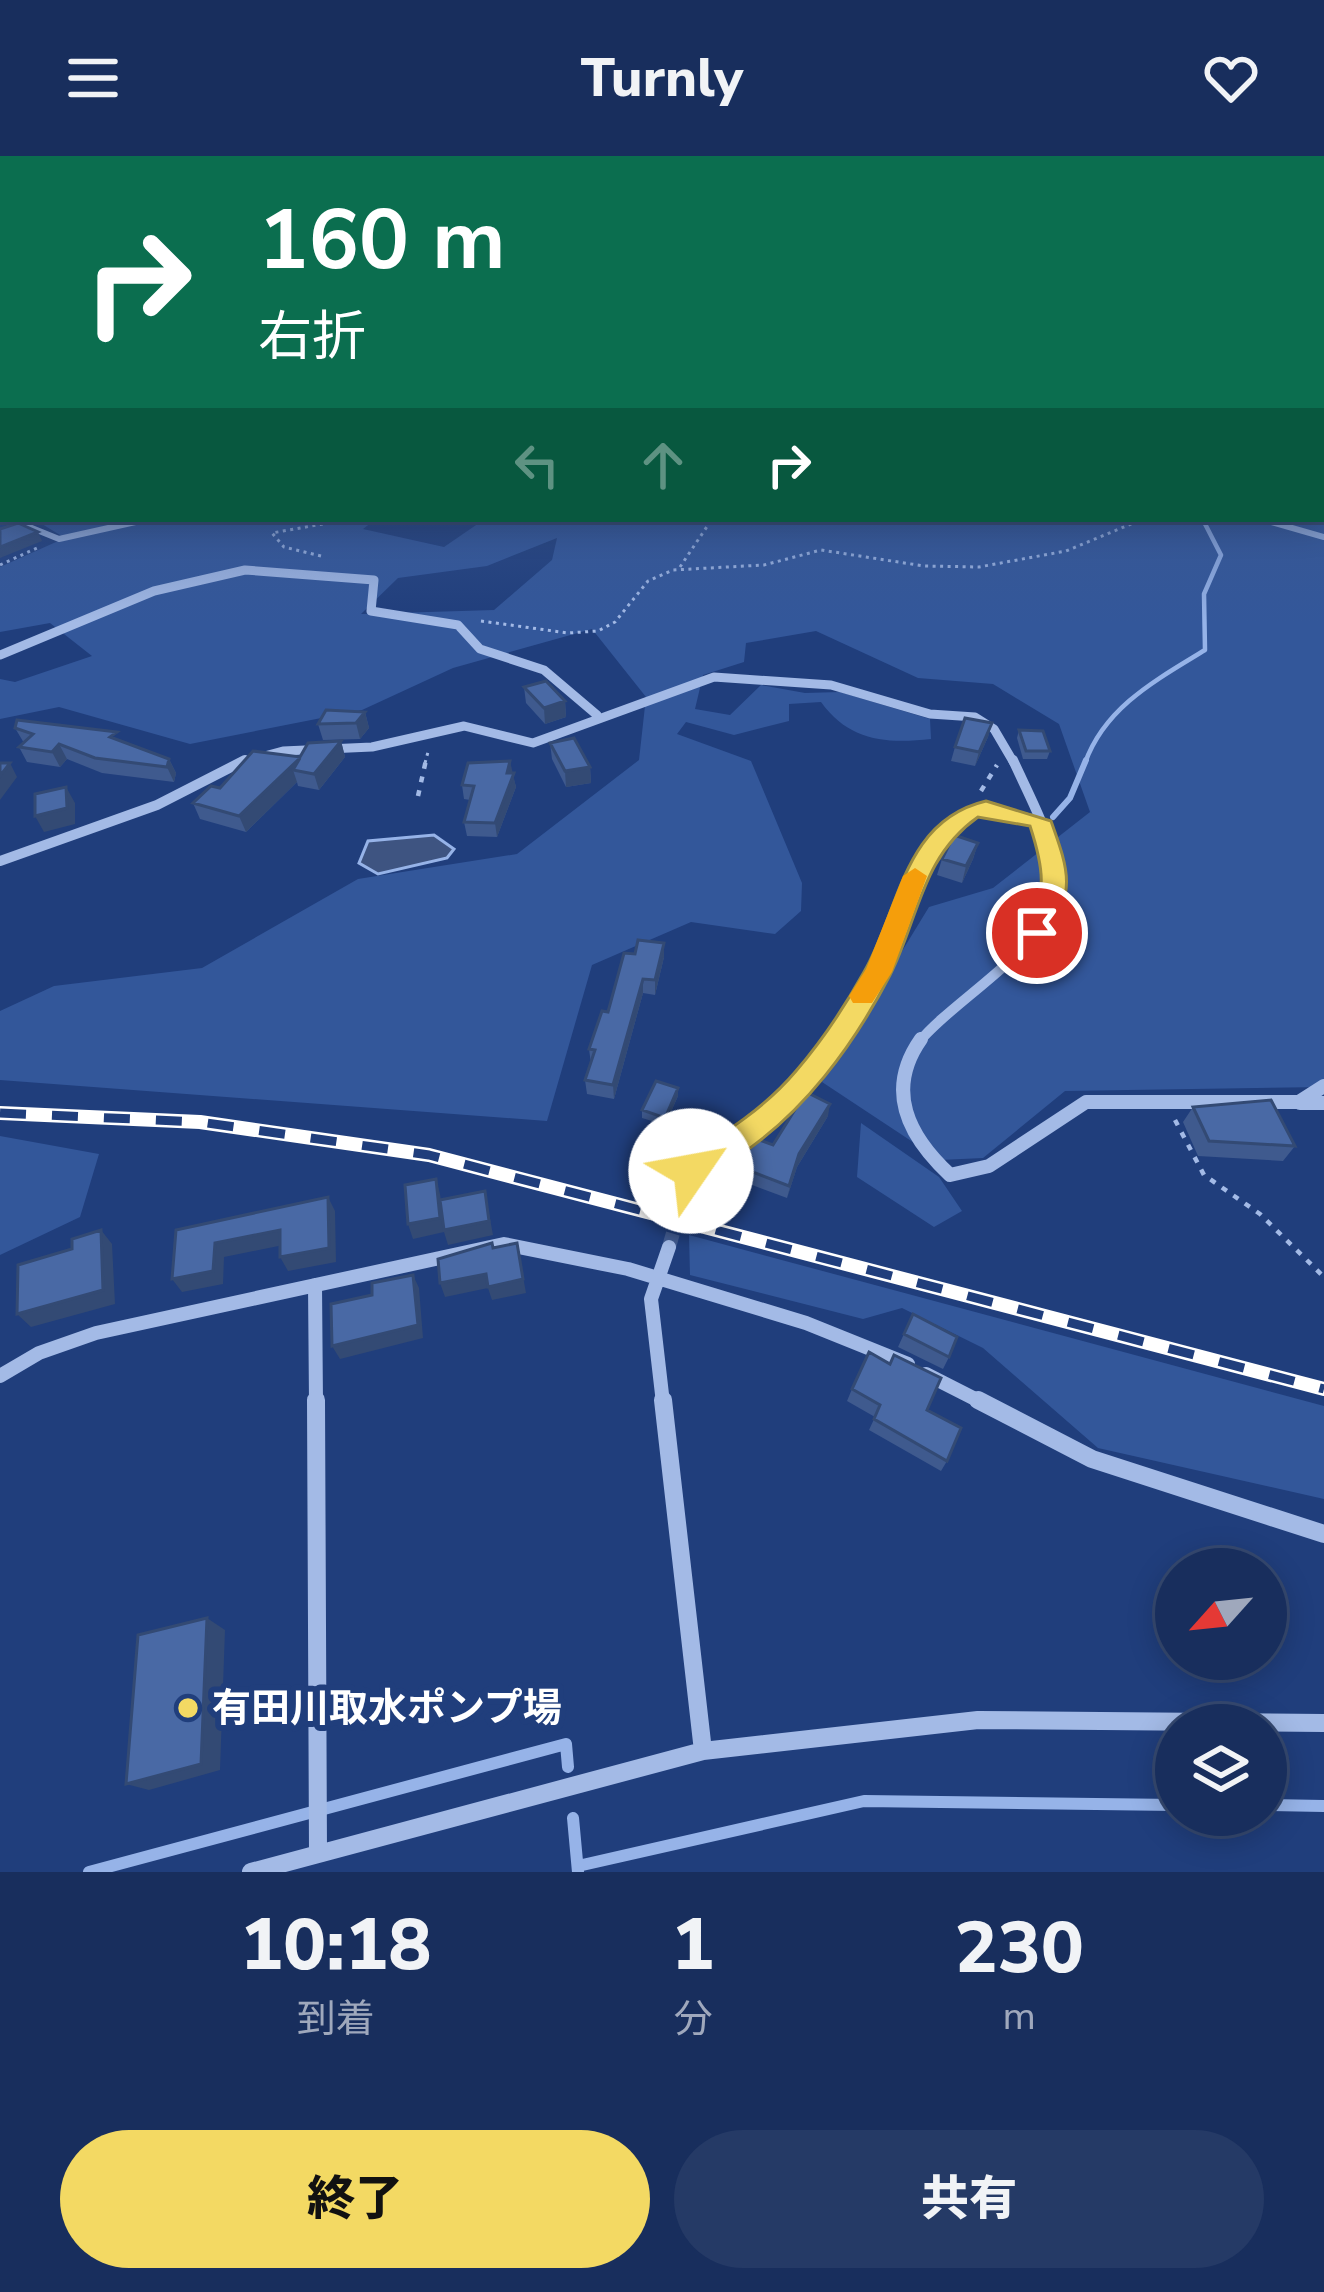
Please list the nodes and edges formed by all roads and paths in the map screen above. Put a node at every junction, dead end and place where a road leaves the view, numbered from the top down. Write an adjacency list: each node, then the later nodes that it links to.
1 (135, 522): 8 (street)
2 (348, 522): 9 (path)
3 (710, 522): 11 (path)
4 (1138, 522): 11 (path)
5 (1272, 522): 7 (street)
6 (0, 534): 8 (street)
7 (1324, 537)
8 (59, 538): 10 (path)
9 (327, 558)
10 (0, 565)
11 (680, 570): 12 (path)
12 (458, 625): 13 (street); 14 (street)
13 (0, 656)
14 (597, 716): 15 (street); 16 (street)
15 (433, 729): 17 (path); 20 (street)
16 (1007, 748): 18 (path); 19 (street)
17 (418, 796)
18 (978, 796)
19 (1040, 821): 22 (street); 25 (street)
20 (0, 861)
21 (1324, 1086): 23 (street)
22 (1164, 1099): 23 (street); 27 (path)
23 (1299, 1102): 24 (street)
24 (1324, 1103)
25 (691, 1171)
26 (669, 1247): 28 (street)
27 (1324, 1277)
28 (658, 1278): 29 (street); 31 (street); 33 (street)
29 (315, 1285): 30 (street); 34 (street)
30 (0, 1376)
31 (1324, 1534)
32 (1324, 1723): 33 (street)
33 (703, 1751): 34 (street)
34 (318, 1853): 35 (street)
35 (251, 1872)

